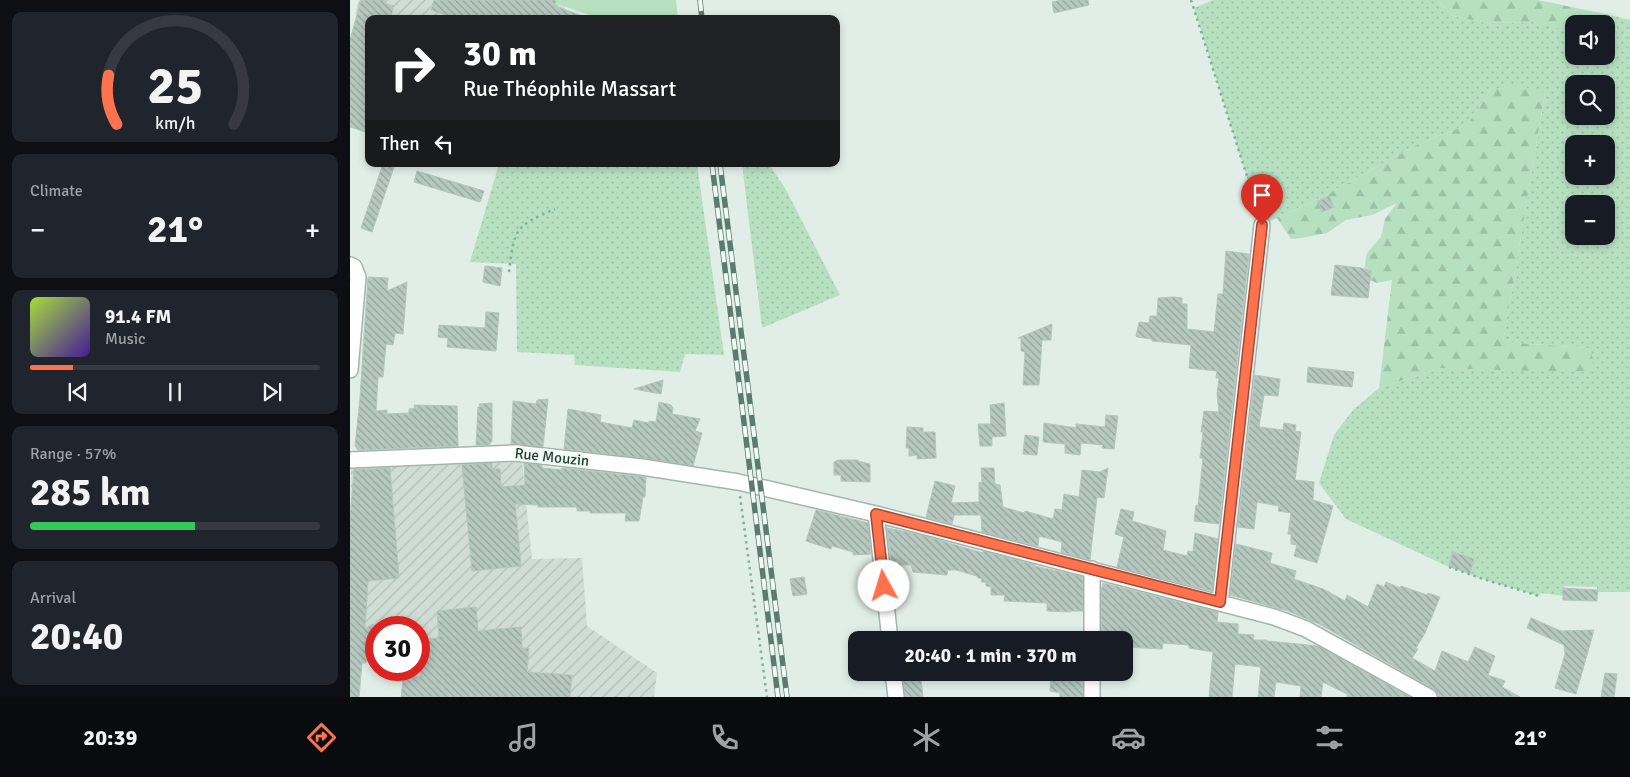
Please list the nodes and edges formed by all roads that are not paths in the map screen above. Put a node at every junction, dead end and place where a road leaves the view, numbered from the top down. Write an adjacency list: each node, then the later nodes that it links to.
1 (1262, 225): 7 (street)
2 (350, 265): 3 (street)
3 (350, 370)
4 (350, 460): 5 (street, Rue Mouzin)
5 (876, 514): 6 (street, Rue Mouzin); 8 (street)
6 (1092, 569): 7 (street, Rue Mouzin); 9 (street)
7 (1220, 602): 14 (street, Rue Mouzin)
8 (889, 631)
9 (1092, 631)
10 (895, 681): 12 (street)
11 (1092, 681): 13 (street)
12 (896, 697)
13 (1092, 697)
14 (1429, 697)

